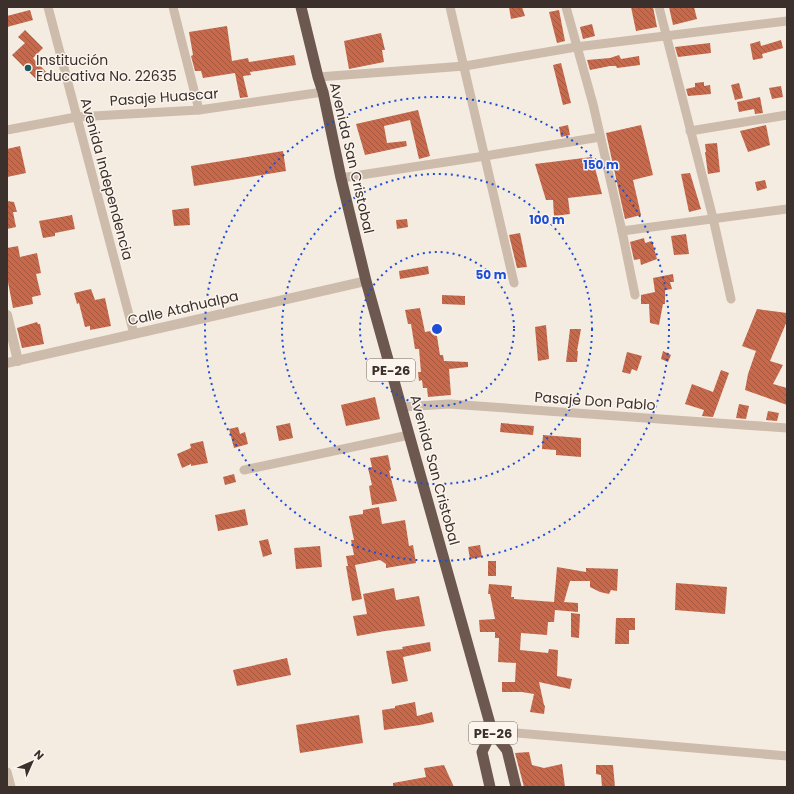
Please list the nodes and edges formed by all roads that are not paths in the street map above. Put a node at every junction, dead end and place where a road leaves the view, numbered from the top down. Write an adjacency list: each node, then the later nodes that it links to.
1 (48, 7): 15 (street, Avenida Independencia)
2 (173, 7): 13 (street)
3 (301, 7): 11 (highway, Avenida San Cristobal / PE-26)
4 (450, 7): 10 (street)
5 (566, 7): 9 (street)
6 (658, 7): 8 (street)
7 (787, 21): 8 (street)
8 (666, 35): 9 (street); 17 (street)
9 (576, 47): 10 (street); 18 (street)
10 (465, 66): 11 (street); 19 (street)
11 (318, 77): 12 (highway, Avenida San Cristobal / PE-26)
12 (323, 92): 13 (street, Pasaje Huascar); 20 (highway, Avenida San Cristobal / PE-26)
13 (199, 110): 15 (street, Pasaje Huascar)
14 (787, 115): 17 (street)
15 (76, 117): 16 (street, Pasaje Huascar); 29 (street, Avenida Independencia)
16 (7, 130)
17 (690, 131): 22 (street)
18 (600, 137): 19 (street); 23 (street)
19 (485, 156): 20 (street); 25 (street)
20 (341, 178): 24 (highway, Avenida San Cristobal / PE-26)
21 (787, 209): 22 (street)
22 (713, 218): 23 (street); 27 (street)
23 (622, 231): 26 (street)
24 (366, 281): 29 (street, Calle Atahualpa); 31 (highway, Avenida San Cristobal / PE-26)
25 (514, 283)
26 (635, 295)
27 (730, 299)
28 (7, 316): 30 (street)
29 (134, 334): 30 (street, Calle Atahualpa)
30 (10, 362)
31 (402, 407): 32 (street, Pasaje Don Pablo); 33 (highway, Avenida San Cristobal / PE-26)
32 (787, 428)
33 (409, 435): 34 (street); 35 (highway, Avenida San Cristobal / PE-26)
34 (244, 470)
35 (492, 731): 36 (street); 39 (highway, PE-26); 40 (highway, Avenida San Cristobal / PE-26)
36 (787, 756)
37 (7, 772): 38 (street)
38 (11, 787)
39 (490, 787)
40 (516, 787)

